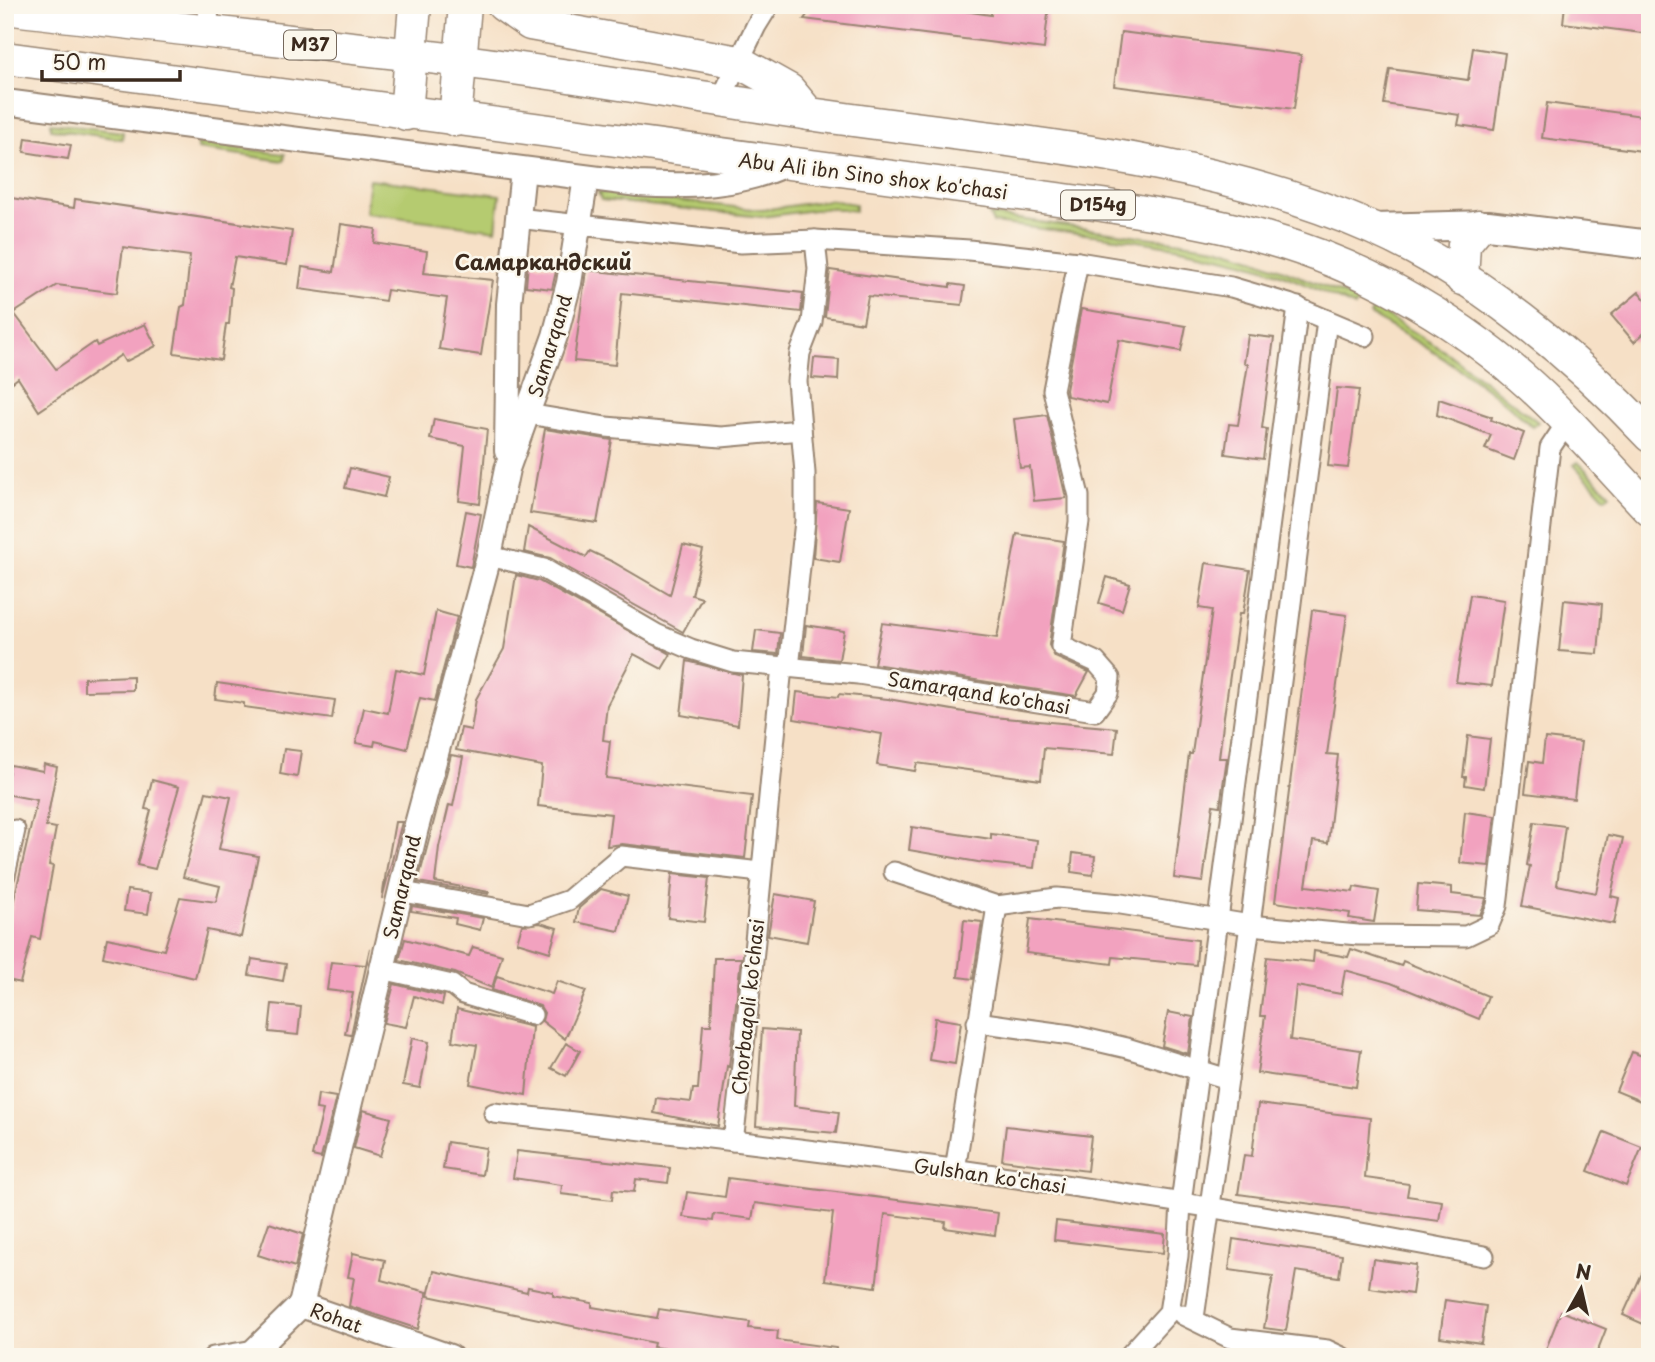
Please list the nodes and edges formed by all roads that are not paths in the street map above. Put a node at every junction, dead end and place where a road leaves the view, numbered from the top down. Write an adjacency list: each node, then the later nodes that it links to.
1 (415, 5): 7 (main road)
2 (465, 5): 9 (main road)
3 (503, 5): 10 (main road)
4 (769, 5): 10 (street)
5 (5, 8): 6 (main road, M37)
6 (209, 19): 7 (main road, M37)
7 (412, 55): 9 (main road, M37); 13 (main road)
8 (5, 58): 13 (main road, Abu Ali ibn Sino shox ko'chasi)
9 (462, 61): 11 (main road); 15 (main road)
10 (738, 62): 11 (street); 14 (main road)
11 (721, 99): 14 (main road)
12 (5, 102): 17 (street)
13 (406, 114): 15 (main road, Abu Ali ibn Sino shox ko'chasi)
14 (809, 114): 22 (main road)
15 (455, 120): 16 (main road, Abu Ali ibn Sino shox ko'chasi / D154g)
16 (785, 164): 18 (street); 31 (main road, Abu Ali ibn Sino shox ko'chasi / D154g)
17 (523, 170): 18 (street); 19 (street, Samarqand)
18 (586, 178): 20 (street, Samarqand)
19 (517, 218): 20 (street); 34 (street, Samarqand)
20 (578, 224): 23 (street); 30 (street, Samarqand)
21 (1479, 226): 22 (main road); 24 (main road); 26 (main road)
22 (1373, 228): 26 (main road)
23 (815, 240): 25 (street); 32 (street, Chorbaqoli ko'chasi)
24 (1650, 245)
25 (1078, 262): 27 (street); 37 (street, Samarqand ko'chasi)
26 (1462, 279): 33 (main road)
27 (1298, 307): 28 (street); 44 (street)
28 (1327, 320): 29 (street); 45 (street)
29 (1365, 337)
30 (528, 414): 32 (street); 34 (street, Samarqand)
31 (1566, 424): 35 (main road, Abu Ali ibn Sino shox ko'chasi / D154g); 45 (street)
32 (801, 430): 37 (street, Chorbaqoli ko'chasi)
33 (1650, 436)
34 (507, 469): 36 (street, Samarqand)
35 (1650, 510)
36 (489, 556): 37 (street); 42 (street, Samarqand)
37 (786, 668): 39 (street, Chorbaqoli ko'chasi)
38 (15, 830): 41 (street)
39 (760, 872): 42 (street); 52 (street, Chorbaqoli ko'chasi)
40 (894, 872): 43 (street)
41 (5, 875)
42 (402, 892): 46 (street, Samarqand)
43 (997, 906): 44 (street); 48 (street)
44 (1219, 919): 45 (street); 49 (street)
45 (1250, 925): 50 (street)
46 (382, 969): 47 (street); 57 (street, Samarqand)
47 (532, 1015)
48 (977, 1022): 49 (street); 53 (street)
49 (1199, 1069): 50 (street); 54 (street)
50 (1228, 1079): 55 (street)
51 (494, 1113): 52 (street, Gulshan ko'chasi)
52 (733, 1141): 53 (street, Gulshan ko'chasi)
53 (955, 1170): 54 (street, Gulshan ko'chasi)
54 (1181, 1203): 55 (street, Gulshan ko'chasi); 58 (street)
55 (1210, 1208): 56 (street, Gulshan ko'chasi); 59 (street)
56 (1484, 1256)
57 (301, 1305): 60 (street); 62 (street, Rohat)
58 (1168, 1312): 59 (street); 63 (street)
59 (1194, 1318): 64 (street)
60 (251, 1353): 61 (street)
61 (213, 1357)
62 (450, 1357)
63 (1128, 1357)
64 (1342, 1357)

